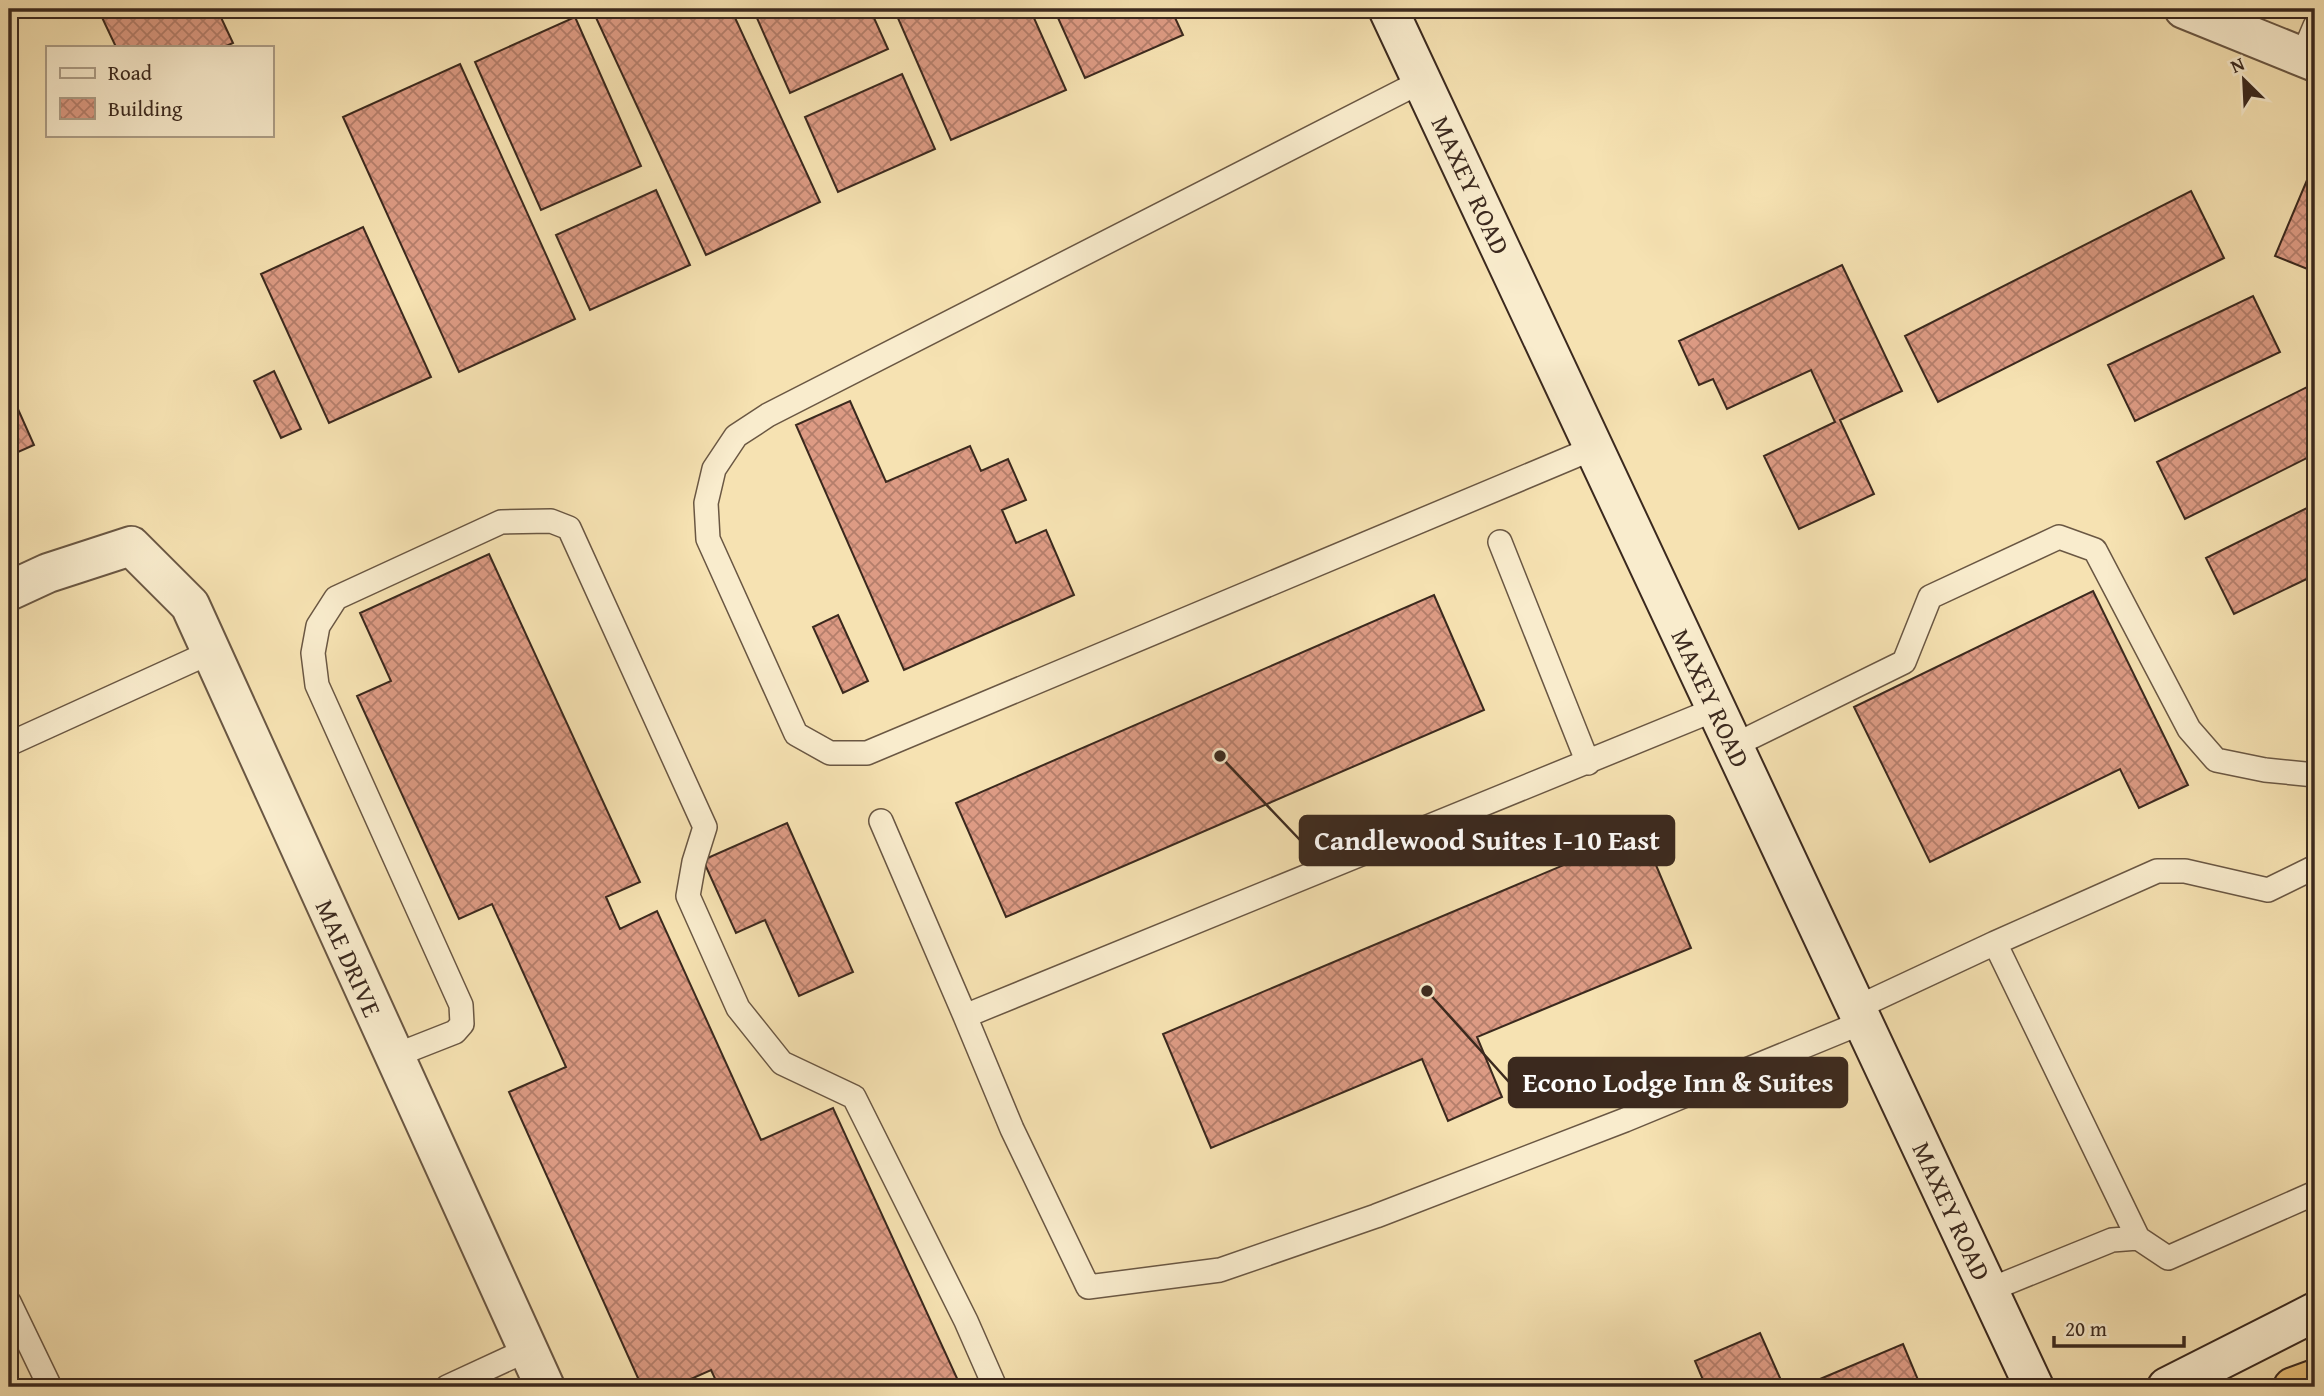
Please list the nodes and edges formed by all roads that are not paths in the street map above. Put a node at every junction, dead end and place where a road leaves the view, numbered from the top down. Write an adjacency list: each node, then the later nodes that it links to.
1 (1388, 9): 4 (street, MAXEY ROAD)
2 (2184, 9): 3 (street)
3 (2311, 48)
4 (1422, 81): 5 (street, MAXEY ROAD); 5 (lane)
5 (1594, 448): 9 (street, MAXEY ROAD)
6 (1500, 542): 12 (lane)
7 (9, 591): 8 (street, MAE DRIVE)
8 (211, 652): 10 (lane); 19 (street, MAE DRIVE)
9 (1716, 709): 11 (street, MAXEY ROAD); 12 (lane)
10 (9, 744)
11 (1733, 746): 13 (lane); 17 (street, MAXEY ROAD)
12 (1588, 763): 18 (lane)
13 (2315, 775)
14 (881, 821): 18 (lane)
15 (2315, 867): 16 (lane)
16 (1995, 943): 17 (lane); 21 (lane)
17 (1860, 1015): 18 (lane); 22 (street, MAXEY ROAD)
18 (965, 1016)
19 (394, 1056): 25 (street, MAE DRIVE); 30 (lane)
20 (2315, 1193): 21 (lane)
21 (2138, 1238): 22 (lane)
22 (1989, 1290): 31 (street, MAXEY ROAD)
23 (9, 1302): 27 (lane)
24 (2315, 1312): 32 (street)
25 (527, 1350): 28 (lane); 29 (street, MAE DRIVE)
26 (2315, 1379): 33 (highway)
27 (50, 1387)
28 (447, 1387)
29 (545, 1387)
30 (995, 1387)
31 (2034, 1387)
32 (2168, 1387)
33 (2293, 1387)

